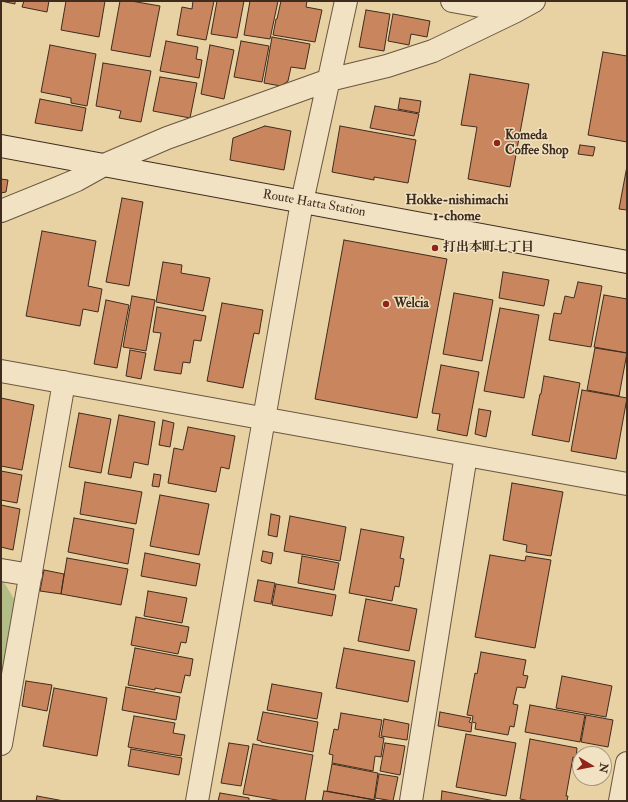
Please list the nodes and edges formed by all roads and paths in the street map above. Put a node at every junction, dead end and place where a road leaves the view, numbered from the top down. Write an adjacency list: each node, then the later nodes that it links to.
1 (346, 1): 5 (street)
2 (452, 1): 4 (street)
3 (534, 1): 4 (street)
4 (514, 12): 5 (street)
5 (329, 80): 7 (street); 8 (street)
6 (1, 146): 7 (street, Route Hatta Station)
7 (104, 165): 8 (street, Route Hatta Station); 9 (street)
8 (302, 202): 10 (street, Route Hatta Station); 13 (street)
9 (1, 211)
10 (627, 262)
11 (1, 371): 12 (street)
12 (64, 382): 13 (street); 17 (street)
13 (264, 418): 14 (street); 20 (street)
14 (466, 455): 15 (street); 21 (street)
15 (627, 484)
16 (1, 570): 17 (street)
17 (31, 575): 18 (street)
18 (1, 744)
19 (627, 763): 22 (street)
20 (197, 801)
21 (411, 801)
22 (620, 801)

